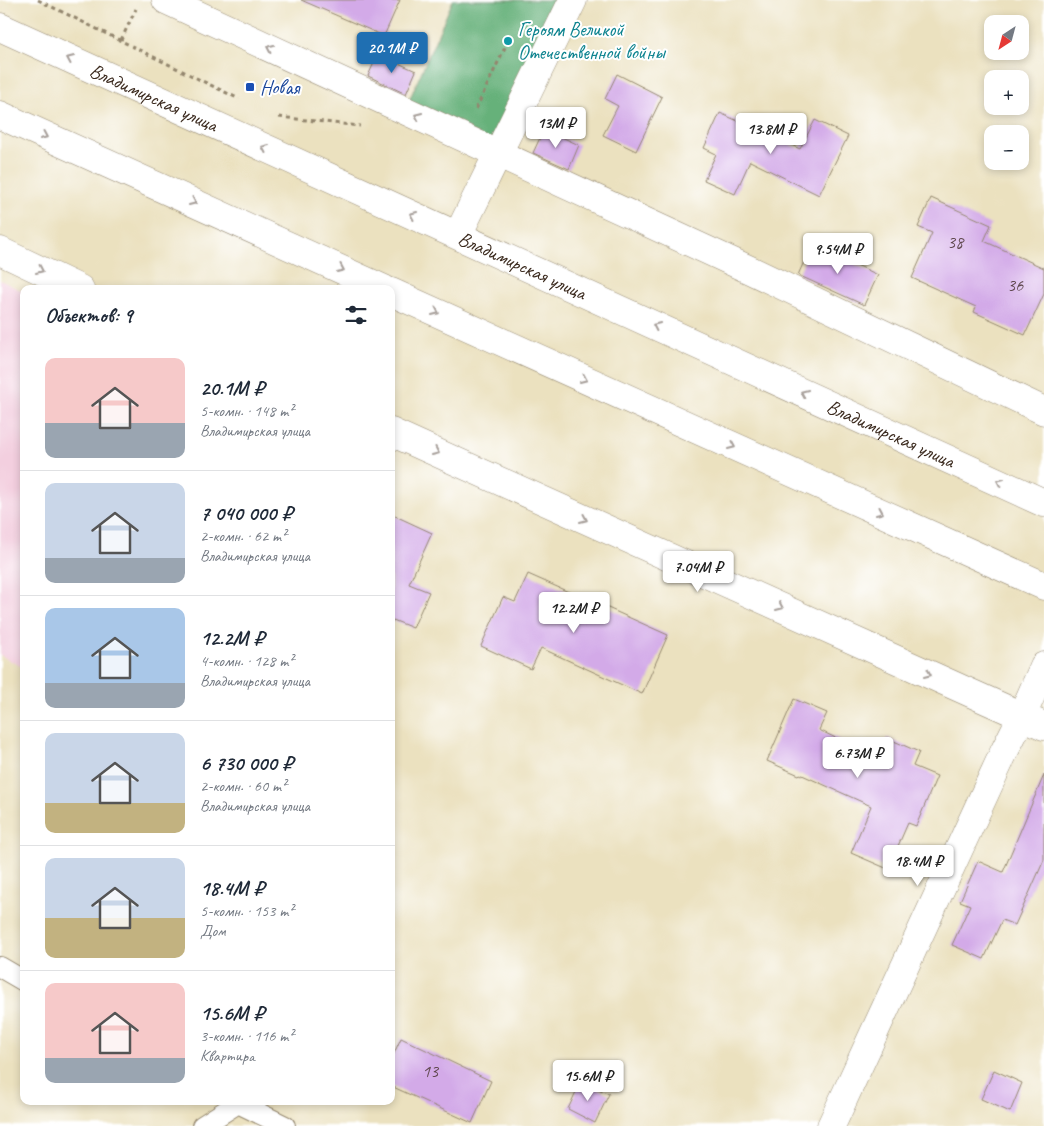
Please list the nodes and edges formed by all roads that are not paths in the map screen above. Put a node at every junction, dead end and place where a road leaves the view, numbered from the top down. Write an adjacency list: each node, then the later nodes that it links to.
1 (166, 0): 5 (main road, one-way to 1)
2 (573, 0): 5 (main road)
3 (0, 27): 6 (main road, Владимирская улица, one-way to 3)
4 (0, 116): 9 (main road, one-way to 9)
5 (498, 153): 6 (main road); 11 (main road)
6 (458, 235): 13 (main road, Владимирская улица, one-way to 6)
7 (0, 251): 8 (main road, one-way to 8)
8 (72, 285)
9 (375, 285)
10 (395, 294): 14 (main road, one-way to 14)
11 (1044, 411)
12 (395, 434): 16 (main road, one-way to 16)
13 (1044, 503)
14 (1044, 586)
15 (1044, 666): 16 (main road)
16 (1033, 721): 23 (main road)
17 (0, 967): 18 (lane)
18 (20, 978)
19 (232, 1105): 21 (lane)
20 (242, 1105): 22 (lane)
21 (202, 1126)
22 (285, 1126)
23 (831, 1126)

